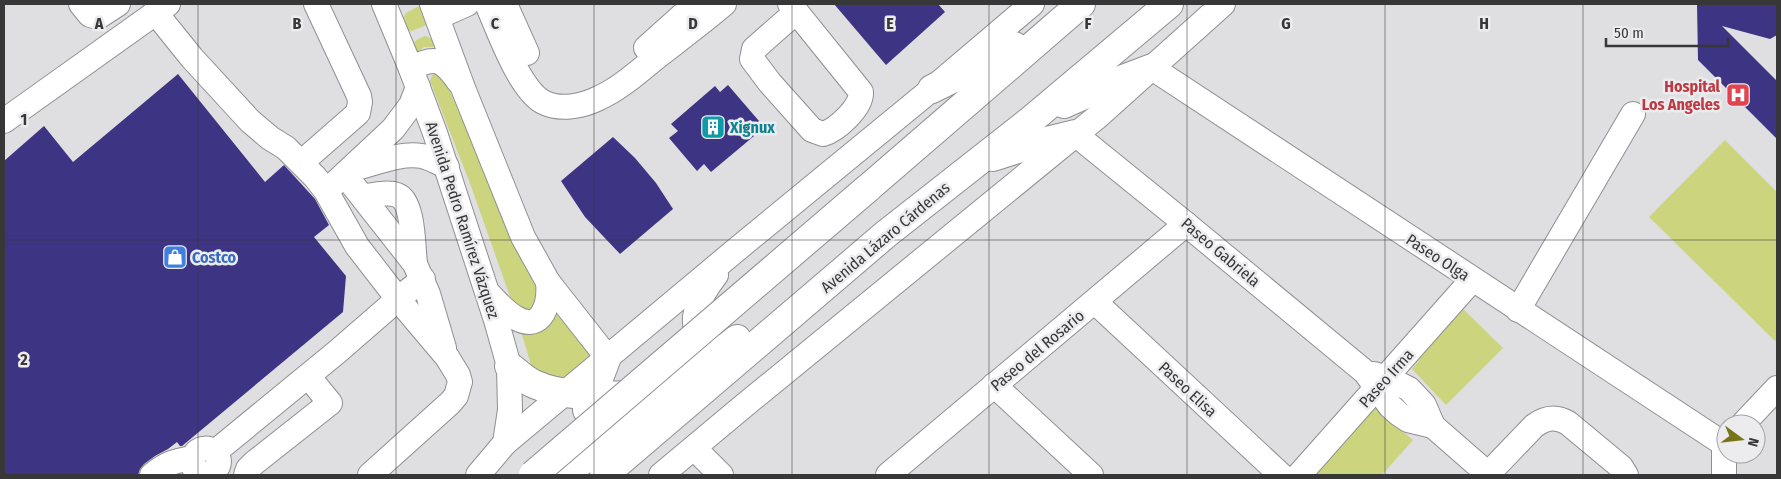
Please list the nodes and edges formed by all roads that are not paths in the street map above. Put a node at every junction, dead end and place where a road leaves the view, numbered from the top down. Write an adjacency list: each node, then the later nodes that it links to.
1 (81, 4): 2 (street)
2 (118, 4)
3 (316, 4): 26 (street)
4 (384, 4): 19 (street, Avenida Pedro Ramírez Vázquez)
5 (466, 4): 16 (street)
6 (487, 4): 13 (street)
7 (505, 4): 8 (street)
8 (695, 4)
9 (743, 4): 13 (street)
10 (1032, 4): 21 (street)
11 (1170, 4): 24 (highway, Avenida Lázaro Cárdenas)
12 (1223, 4): 18 (street)
13 (718, 6)
14 (162, 8): 23 (street); 26 (street)
15 (793, 8): 15 (street)
16 (435, 10): 20 (street)
17 (1071, 12): 21 (highway); 65 (highway, bridge)
18 (1152, 68): 24 (highway); 25 (street); 35 (street, Paseo Olga)
19 (415, 78): 20 (street); 28 (street, Avenida Pedro Ramírez Vázquez); 29 (street)
20 (462, 88): 36 (street)
21 (932, 89): 33 (street)
22 (1633, 114): 40 (street)
23 (4, 120)
24 (1031, 120): 27 (highway, Avenida Lázaro Cárdenas)
25 (1075, 134): 27 (highway); 31 (street, Paseo Gabriela); 58 (street)
26 (302, 162): 30 (street)
27 (975, 163): 32 (highway, Avenida Lázaro Cárdenas)
28 (447, 167): 29 (street); 37 (street, Avenida Pedro Ramírez Vázquez)
29 (348, 172): 30 (street); 34 (street)
30 (326, 191): 38 (street)
31 (1186, 224): 39 (street, Paseo del Rosario); 46 (street, Paseo Gabriela)
32 (886, 234): 41 (highway); 67 (highway, Avenida Lázaro Cárdenas)
33 (736, 250): 41 (street); 43 (street)
34 (419, 271): 38 (street); 42 (street)
35 (1472, 280): 40 (street, Paseo Olga); 46 (street, Paseo Irma)
36 (548, 282): 37 (street); 43 (street)
37 (489, 294): 44 (street, Avenida Pedro Ramírez Vázquez)
38 (398, 299): 42 (street); 45 (street)
39 (1094, 302): 47 (street, Paseo del Rosario); 71 (street, Paseo Elisa)
40 (1518, 310): 55 (street, Paseo Olga)
41 (728, 346): 50 (highway)
42 (447, 357): 63 (street)
43 (607, 357): 49 (street); 51 (highway)
44 (509, 366): 49 (highway); 57 (street, Avenida Pedro Ramírez Vázquez)
45 (308, 376): 52 (street); 54 (street)
46 (1376, 380): 72 (street, Paseo Irma); 73 (street, Paseo Gabriela)
47 (994, 385): 61 (street, Paseo del Rosario); 70 (street)
48 (1777, 388): 53 (street)
49 (565, 393): 51 (highway); 57 (street)
50 (665, 394): 51 (highway); 56 (highway)
51 (605, 395): 56 (highway); 66 (highway)
52 (275, 404): 54 (street); 59 (street)
53 (1752, 414)
54 (296, 430): 60 (street)
55 (1716, 437)
56 (609, 439): 66 (highway)
57 (505, 443): 64 (street)
58 (694, 448): 68 (street); 69 (street)
59 (206, 467): 60 (street); 62 (street)
60 (250, 469)
61 (895, 473)
62 (152, 475)
63 (370, 475)
64 (478, 475)
65 (533, 475)
66 (563, 475)
67 (604, 475)
68 (662, 475)
69 (721, 475)
70 (1091, 475)
71 (1281, 475)
72 (1299, 475)
73 (1488, 475): 74 (street)
74 (1626, 475)

